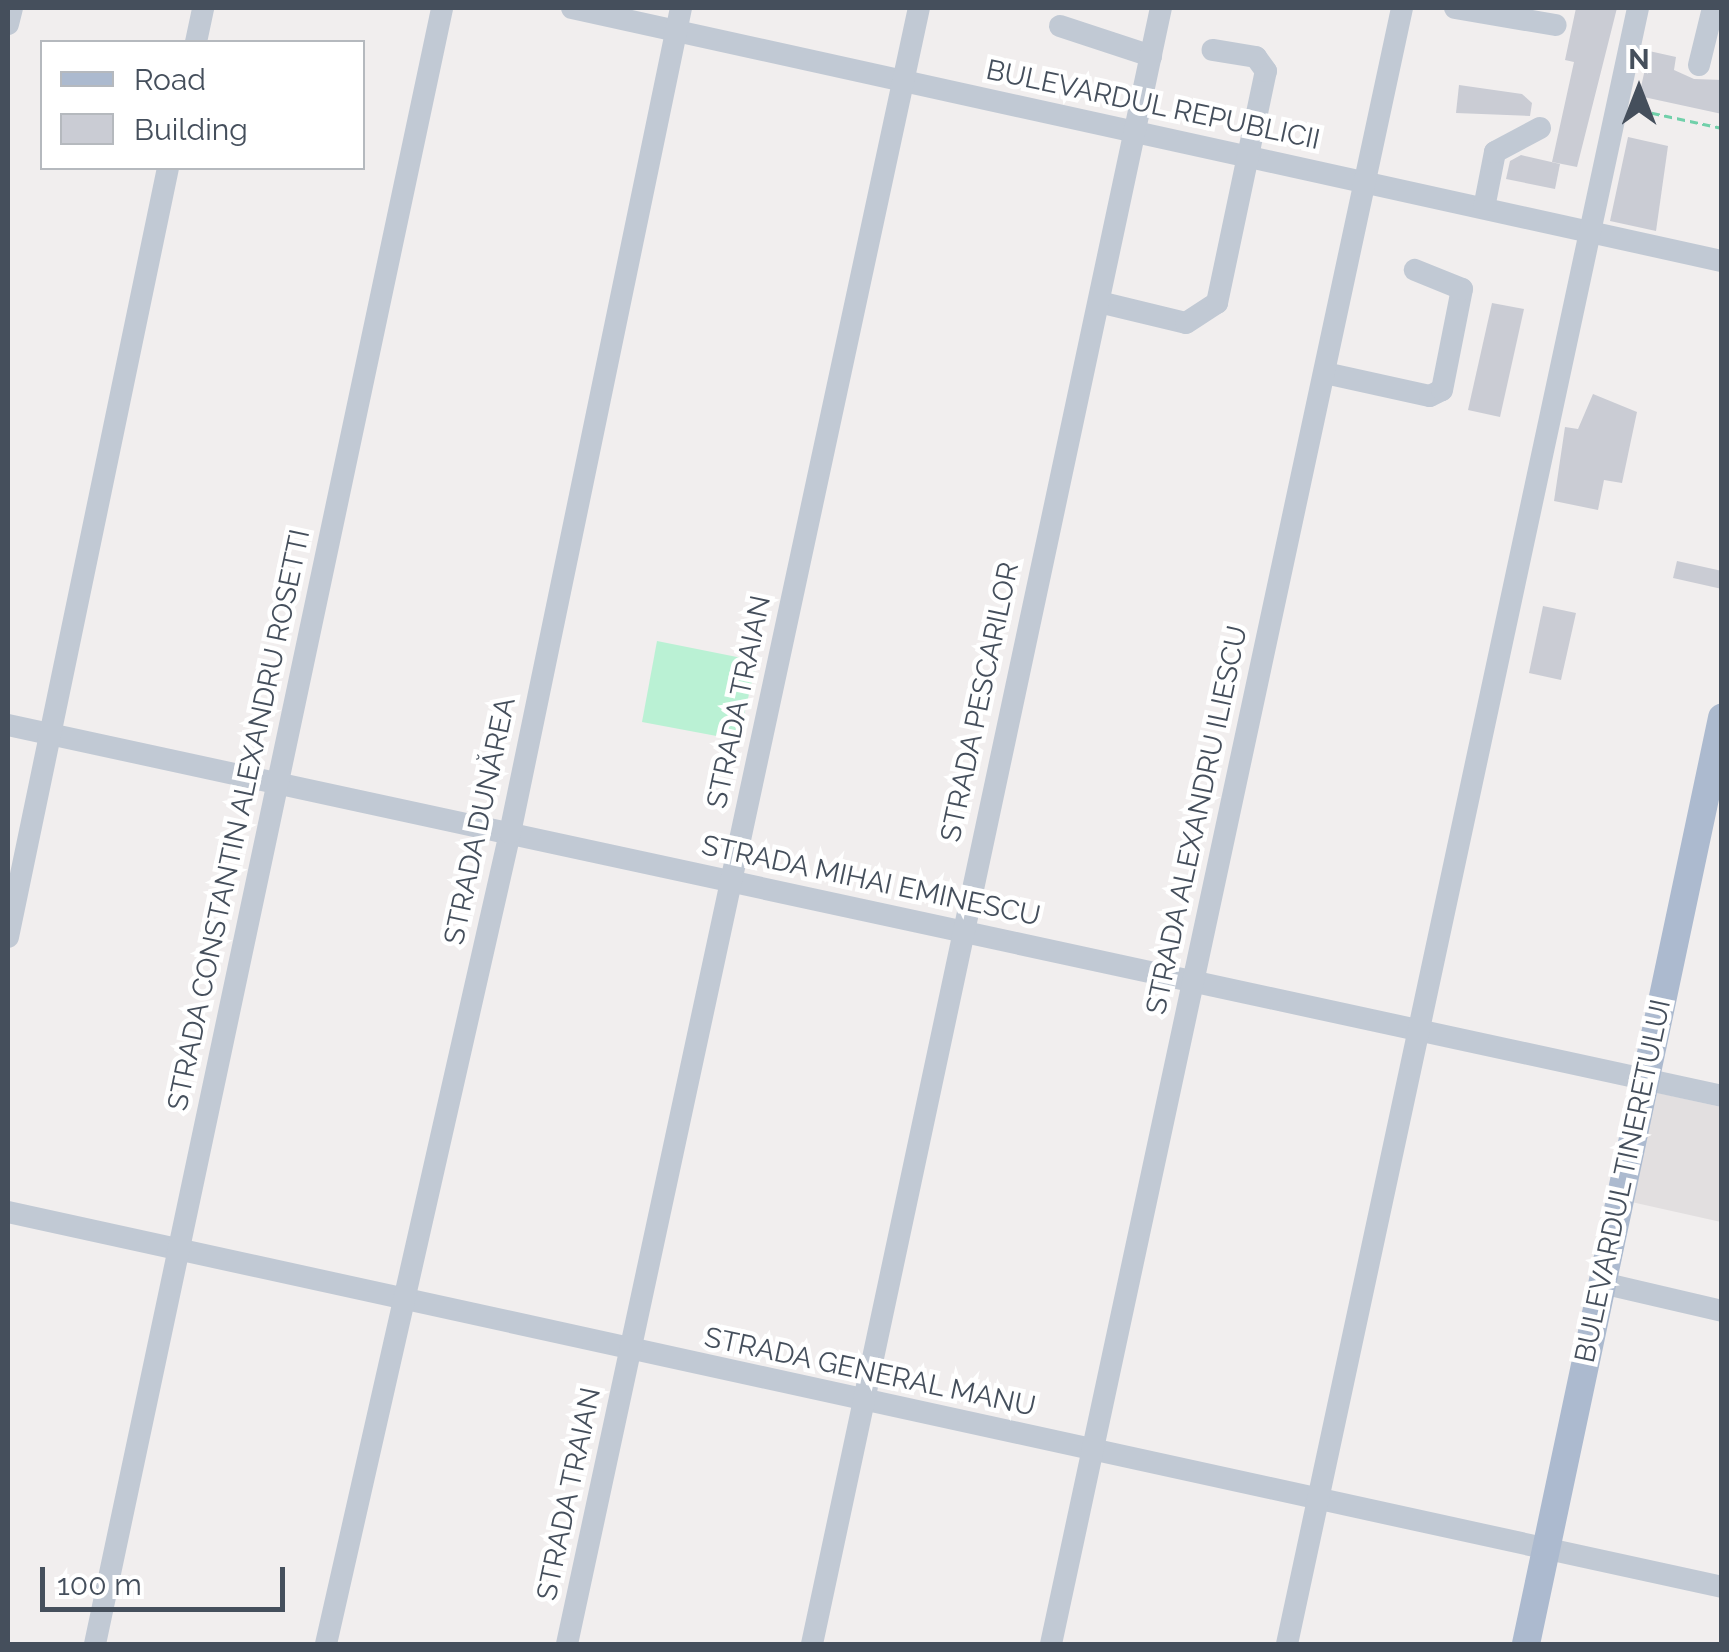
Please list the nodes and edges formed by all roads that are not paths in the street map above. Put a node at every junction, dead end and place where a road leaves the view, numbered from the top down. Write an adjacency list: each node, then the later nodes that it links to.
1 (12, 8): 13 (street)
2 (203, 8): 16 (street)
3 (442, 8): 35 (street, STRADA CONSTANTIN ALEXANDRU ROSETTI)
4 (572, 8): 12 (street, BULEVARDUL REPUBLICII)
5 (919, 8): 20 (street, STRADA TRAIAN)
6 (1161, 8): 18 (street, STRADA PESCARILOR)
7 (1402, 8): 25 (street, STRADA ALEXANDRU ILIESCU)
8 (1455, 8): 11 (street)
9 (1638, 8): 27 (street)
10 (1716, 11): 19 (street)
11 (1524, 14): 14 (street)
12 (679, 19): 20 (street, BULEVARDUL REPUBLICII); 36 (street, STRADA DUNĂREA)
13 (8, 24)
14 (1556, 25)
15 (1060, 26): 18 (street)
16 (196, 40)
17 (1213, 50): 23 (street)
18 (1151, 56): 22 (street, STRADA PESCARILOR)
19 (1700, 65)
20 (904, 80): 22 (street, BULEVARDUL REPUBLICII); 37 (street, STRADA TRAIAN)
21 (1540, 128): 26 (street)
22 (1135, 132): 23 (street, BULEVARDUL REPUBLICII); 30 (street, STRADA PESCARILOR)
23 (1247, 156): 25 (street, BULEVARDUL REPUBLICII); 30 (street)
24 (168, 170): 34 (street)
25 (1364, 182): 26 (street, BULEVARDUL REPUBLICII); 31 (street, STRADA ALEXANDRU ILIESCU)
26 (1484, 208): 27 (street, BULEVARDUL REPUBLICII)
27 (1590, 232): 28 (street, BULEVARDUL REPUBLICII); 41 (street)
28 (1722, 261)
29 (1415, 270): 31 (street)
30 (1099, 302): 38 (street, STRADA PESCARILOR)
31 (1325, 374): 40 (street, STRADA ALEXANDRU ILIESCU)
32 (1722, 718): 42 (main road, BULEVARDUL TINERETULUI)
33 (8, 725): 34 (street, STRADA MIHAI EMINESCU)
34 (47, 734): 35 (street, STRADA MIHAI EMINESCU); 39 (street)
35 (278, 784): 36 (street, STRADA MIHAI EMINESCU); 45 (street, STRADA CONSTANTIN ALEXANDRU ROSETTI)
36 (510, 833): 37 (street, STRADA MIHAI EMINESCU); 47 (street, STRADA DUNĂREA)
37 (732, 882): 38 (street, STRADA MIHAI EMINESCU); 49 (street, STRADA TRAIAN)
38 (961, 931): 40 (street, STRADA MIHAI EMINESCU); 50 (street, STRADA PESCARILOR)
39 (8, 937)
40 (1194, 981): 41 (street, STRADA MIHAI EMINESCU); 51 (street, STRADA ALEXANDRU ILIESCU)
41 (1422, 1031): 42 (street, STRADA MIHAI EMINESCU); 52 (street)
42 (1644, 1079): 43 (street, STRADA MIHAI EMINESCU); 46 (main road, BULEVARDUL TINERETULUI)
43 (1722, 1096)
44 (8, 1212): 45 (street, STRADA GENERAL MANU)
45 (178, 1249): 47 (street, STRADA GENERAL MANU); 55 (street, STRADA CONSTANTIN ALEXANDRU ROSETTI)
46 (1602, 1283): 48 (street); 53 (main road, BULEVARDUL TINERETULUI)
47 (404, 1300): 49 (street, STRADA GENERAL MANU); 56 (street, STRADA DUNĂREA)
48 (1722, 1311)
49 (631, 1350): 50 (street, STRADA GENERAL MANU); 57 (street, STRADA TRAIAN)
50 (863, 1401): 51 (street, STRADA GENERAL MANU); 58 (street, STRADA PESCARILOR)
51 (1092, 1452): 52 (street, STRADA GENERAL MANU); 59 (street, STRADA ALEXANDRU ILIESCU)
52 (1318, 1500): 53 (street, STRADA GENERAL MANU); 60 (street)
53 (1546, 1548): 54 (street, STRADA GENERAL MANU); 61 (main road, BULEVARDUL TINERETULUI)
54 (1722, 1586)
55 (96, 1644)
56 (326, 1644)
57 (567, 1644)
58 (812, 1644)
59 (1052, 1644)
60 (1287, 1644)
61 (1526, 1644)

